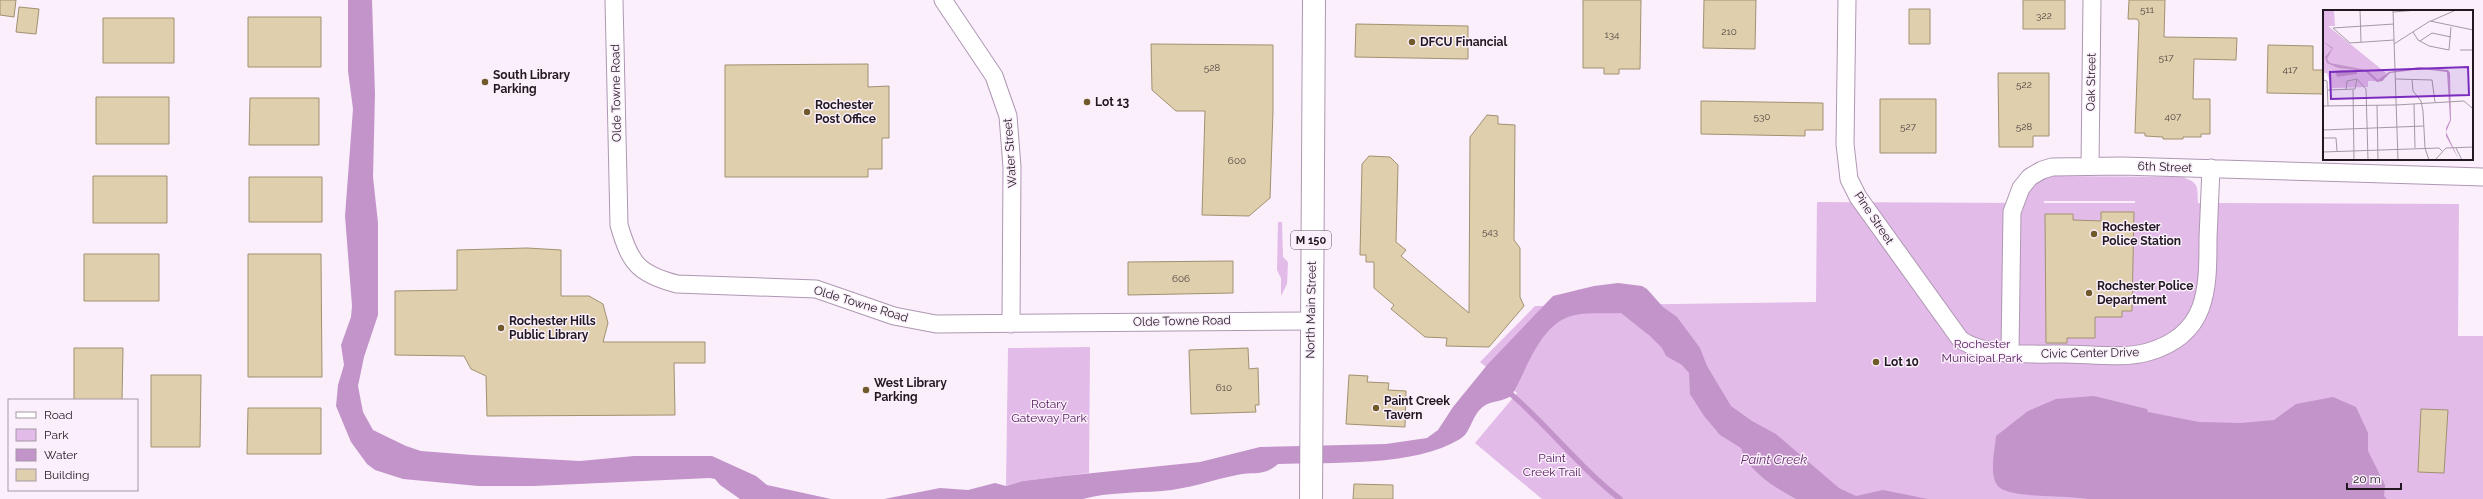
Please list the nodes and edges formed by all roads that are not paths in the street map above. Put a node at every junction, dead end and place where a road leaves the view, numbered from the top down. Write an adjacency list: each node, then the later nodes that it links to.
1 (614, 0): 10 (street, Olde Towne Road)
2 (943, 0): 10 (street, Water Street)
3 (1314, 0): 9 (main road, North Main Street / M 150)
4 (1847, 0): 11 (street, Pine Street)
5 (2092, 0): 6 (street, Oak Street)
6 (2090, 165): 7 (street, 6th Street); 11 (street, 6th Street)
7 (2210, 168): 8 (street, 6th Street); 11 (street, Civic Center Drive)
8 (2483, 177)
9 (1311, 321): 10 (street, Olde Towne Road); 12 (main road, North Main Street / M 150)
10 (1010, 324)
11 (2010, 352)
12 (1311, 499)

